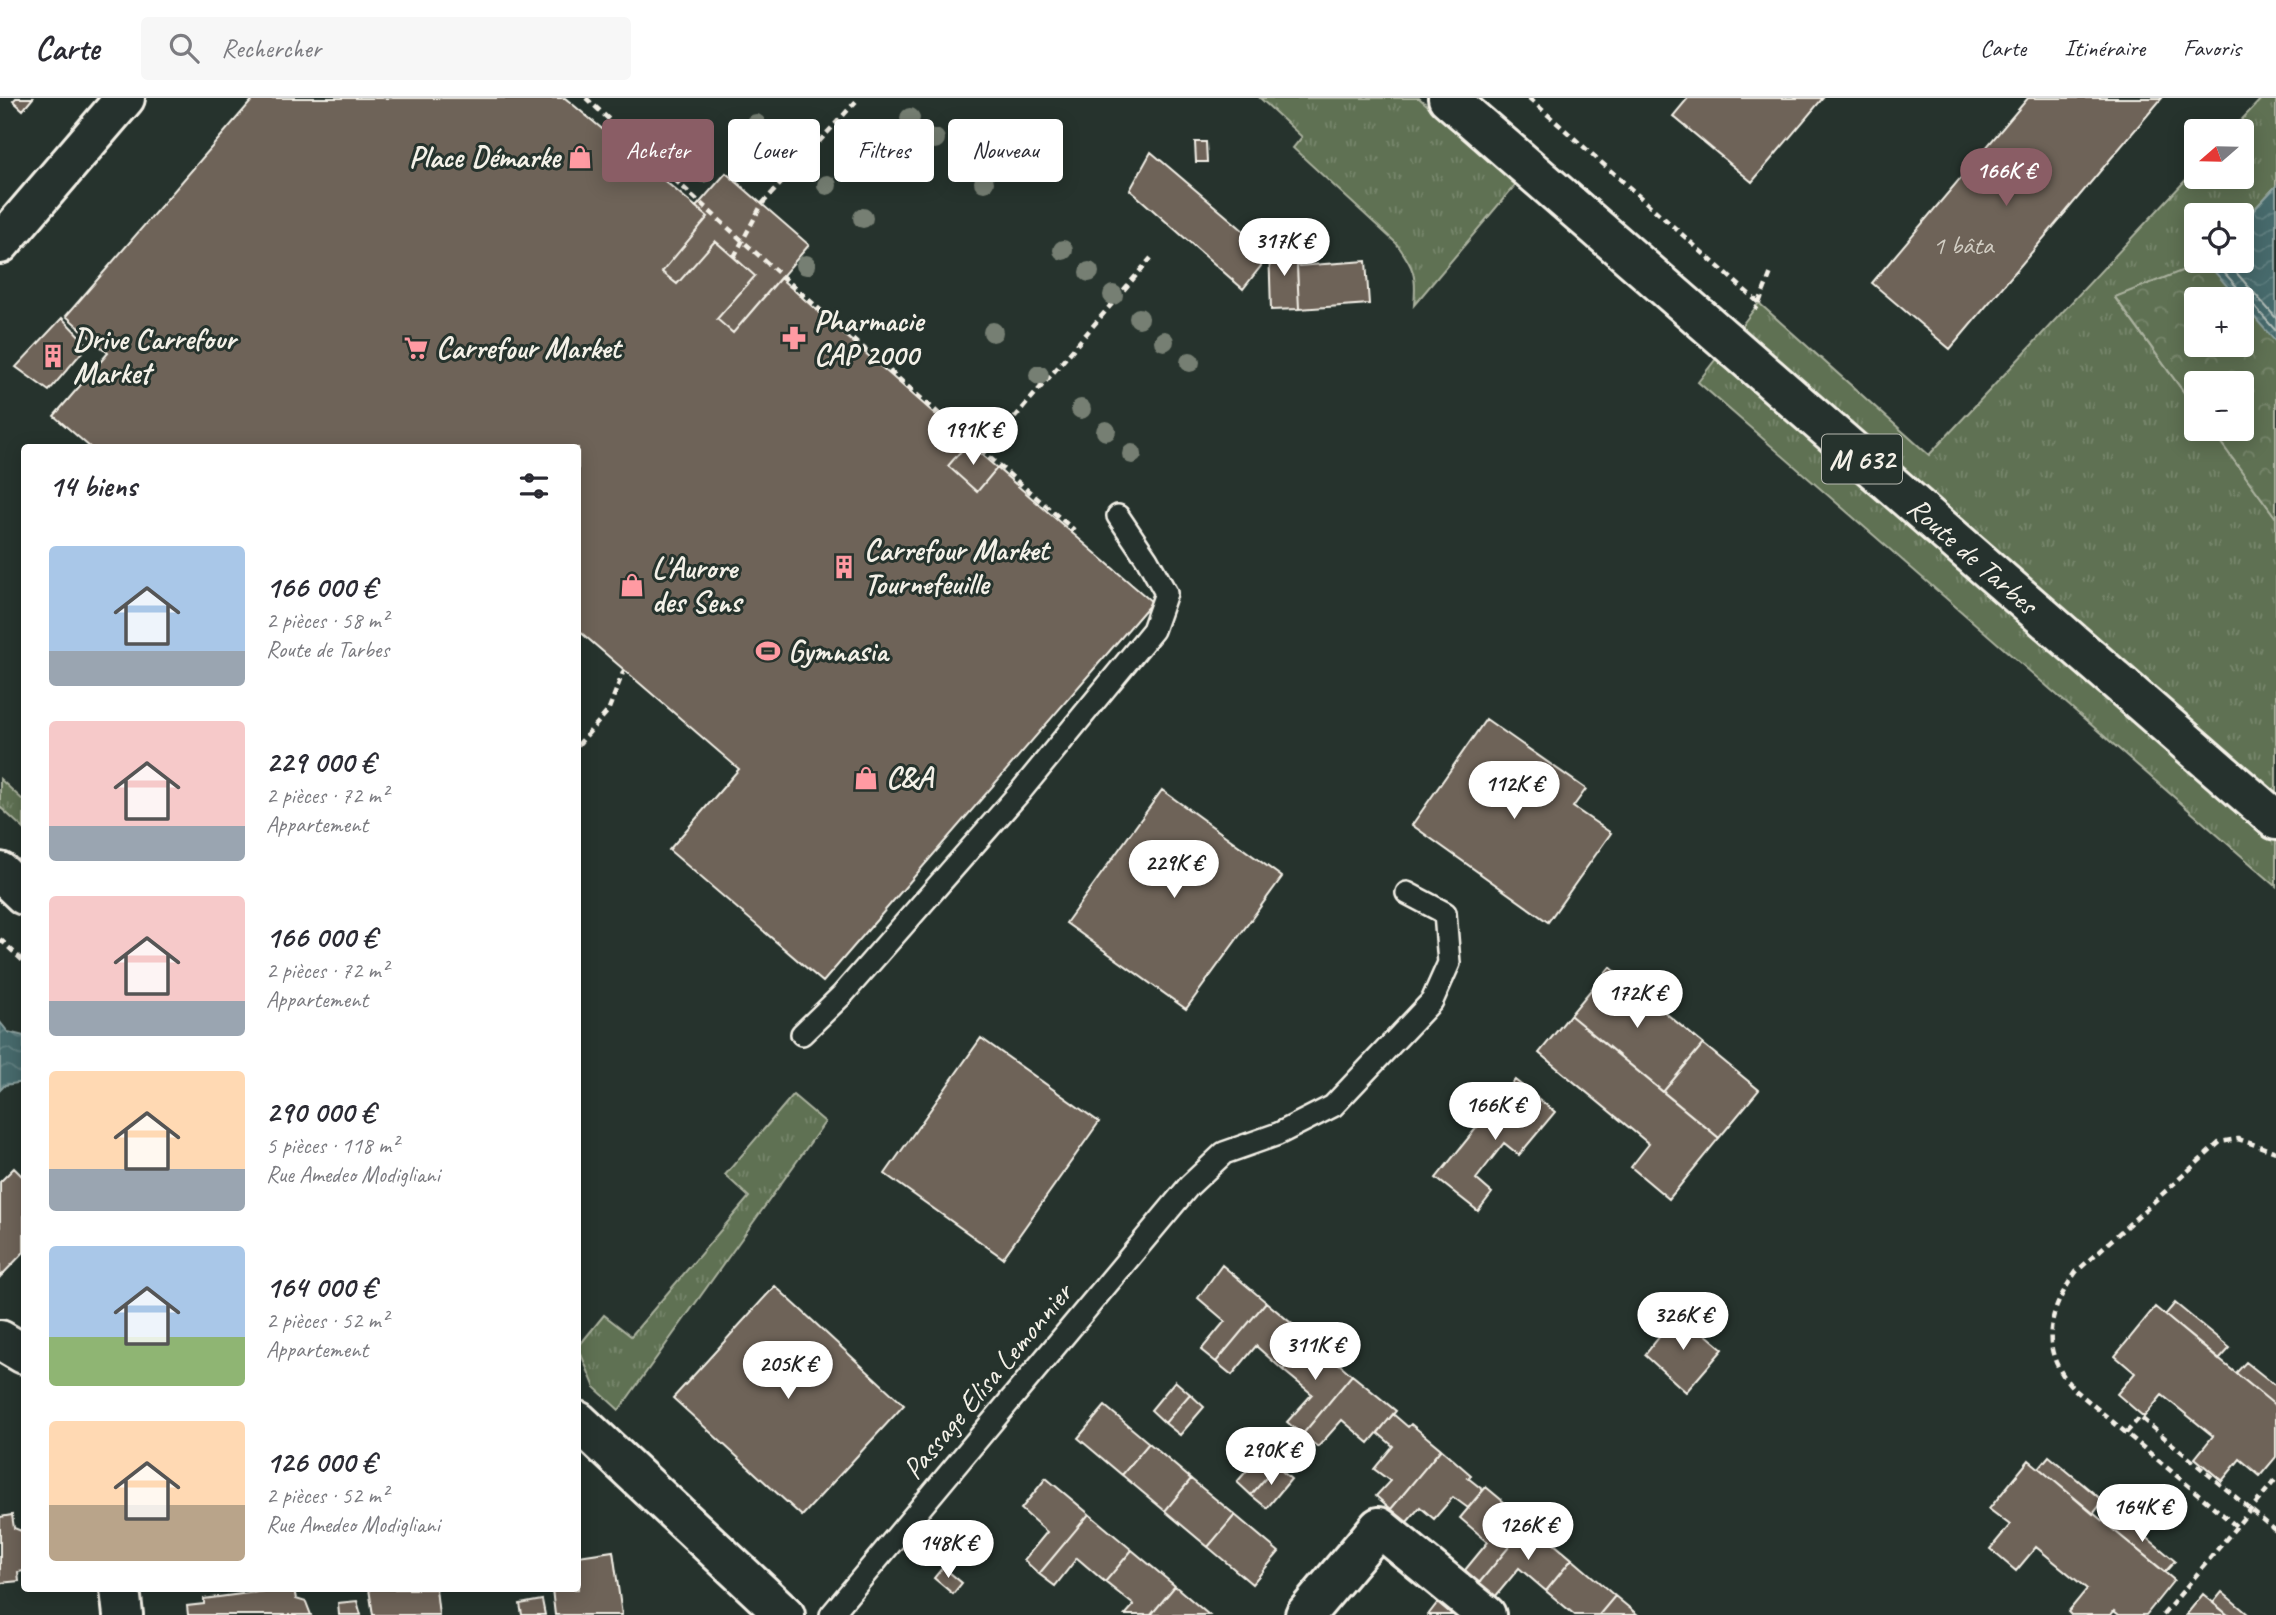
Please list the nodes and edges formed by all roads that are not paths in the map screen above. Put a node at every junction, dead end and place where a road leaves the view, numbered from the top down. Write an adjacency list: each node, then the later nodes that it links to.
1 (125, 98): 3 (main road)
2 (1448, 98): 5 (main road, Route de Tarbes / M 632)
3 (0, 244)
4 (1118, 516): 9 (lane)
5 (2276, 820)
6 (0, 872): 7 (main road)
7 (21, 892)
8 (1407, 893): 16 (lane, Passage Elisa Lemonnier)
9 (802, 1034)
10 (0, 1340): 11 (main road)
11 (21, 1352)
12 (581, 1424): 15 (main road)
13 (120, 1592): 14 (main road)
14 (123, 1615)
15 (785, 1615)
16 (831, 1615)
17 (1306, 1615): 18 (main road)
18 (1486, 1615)

